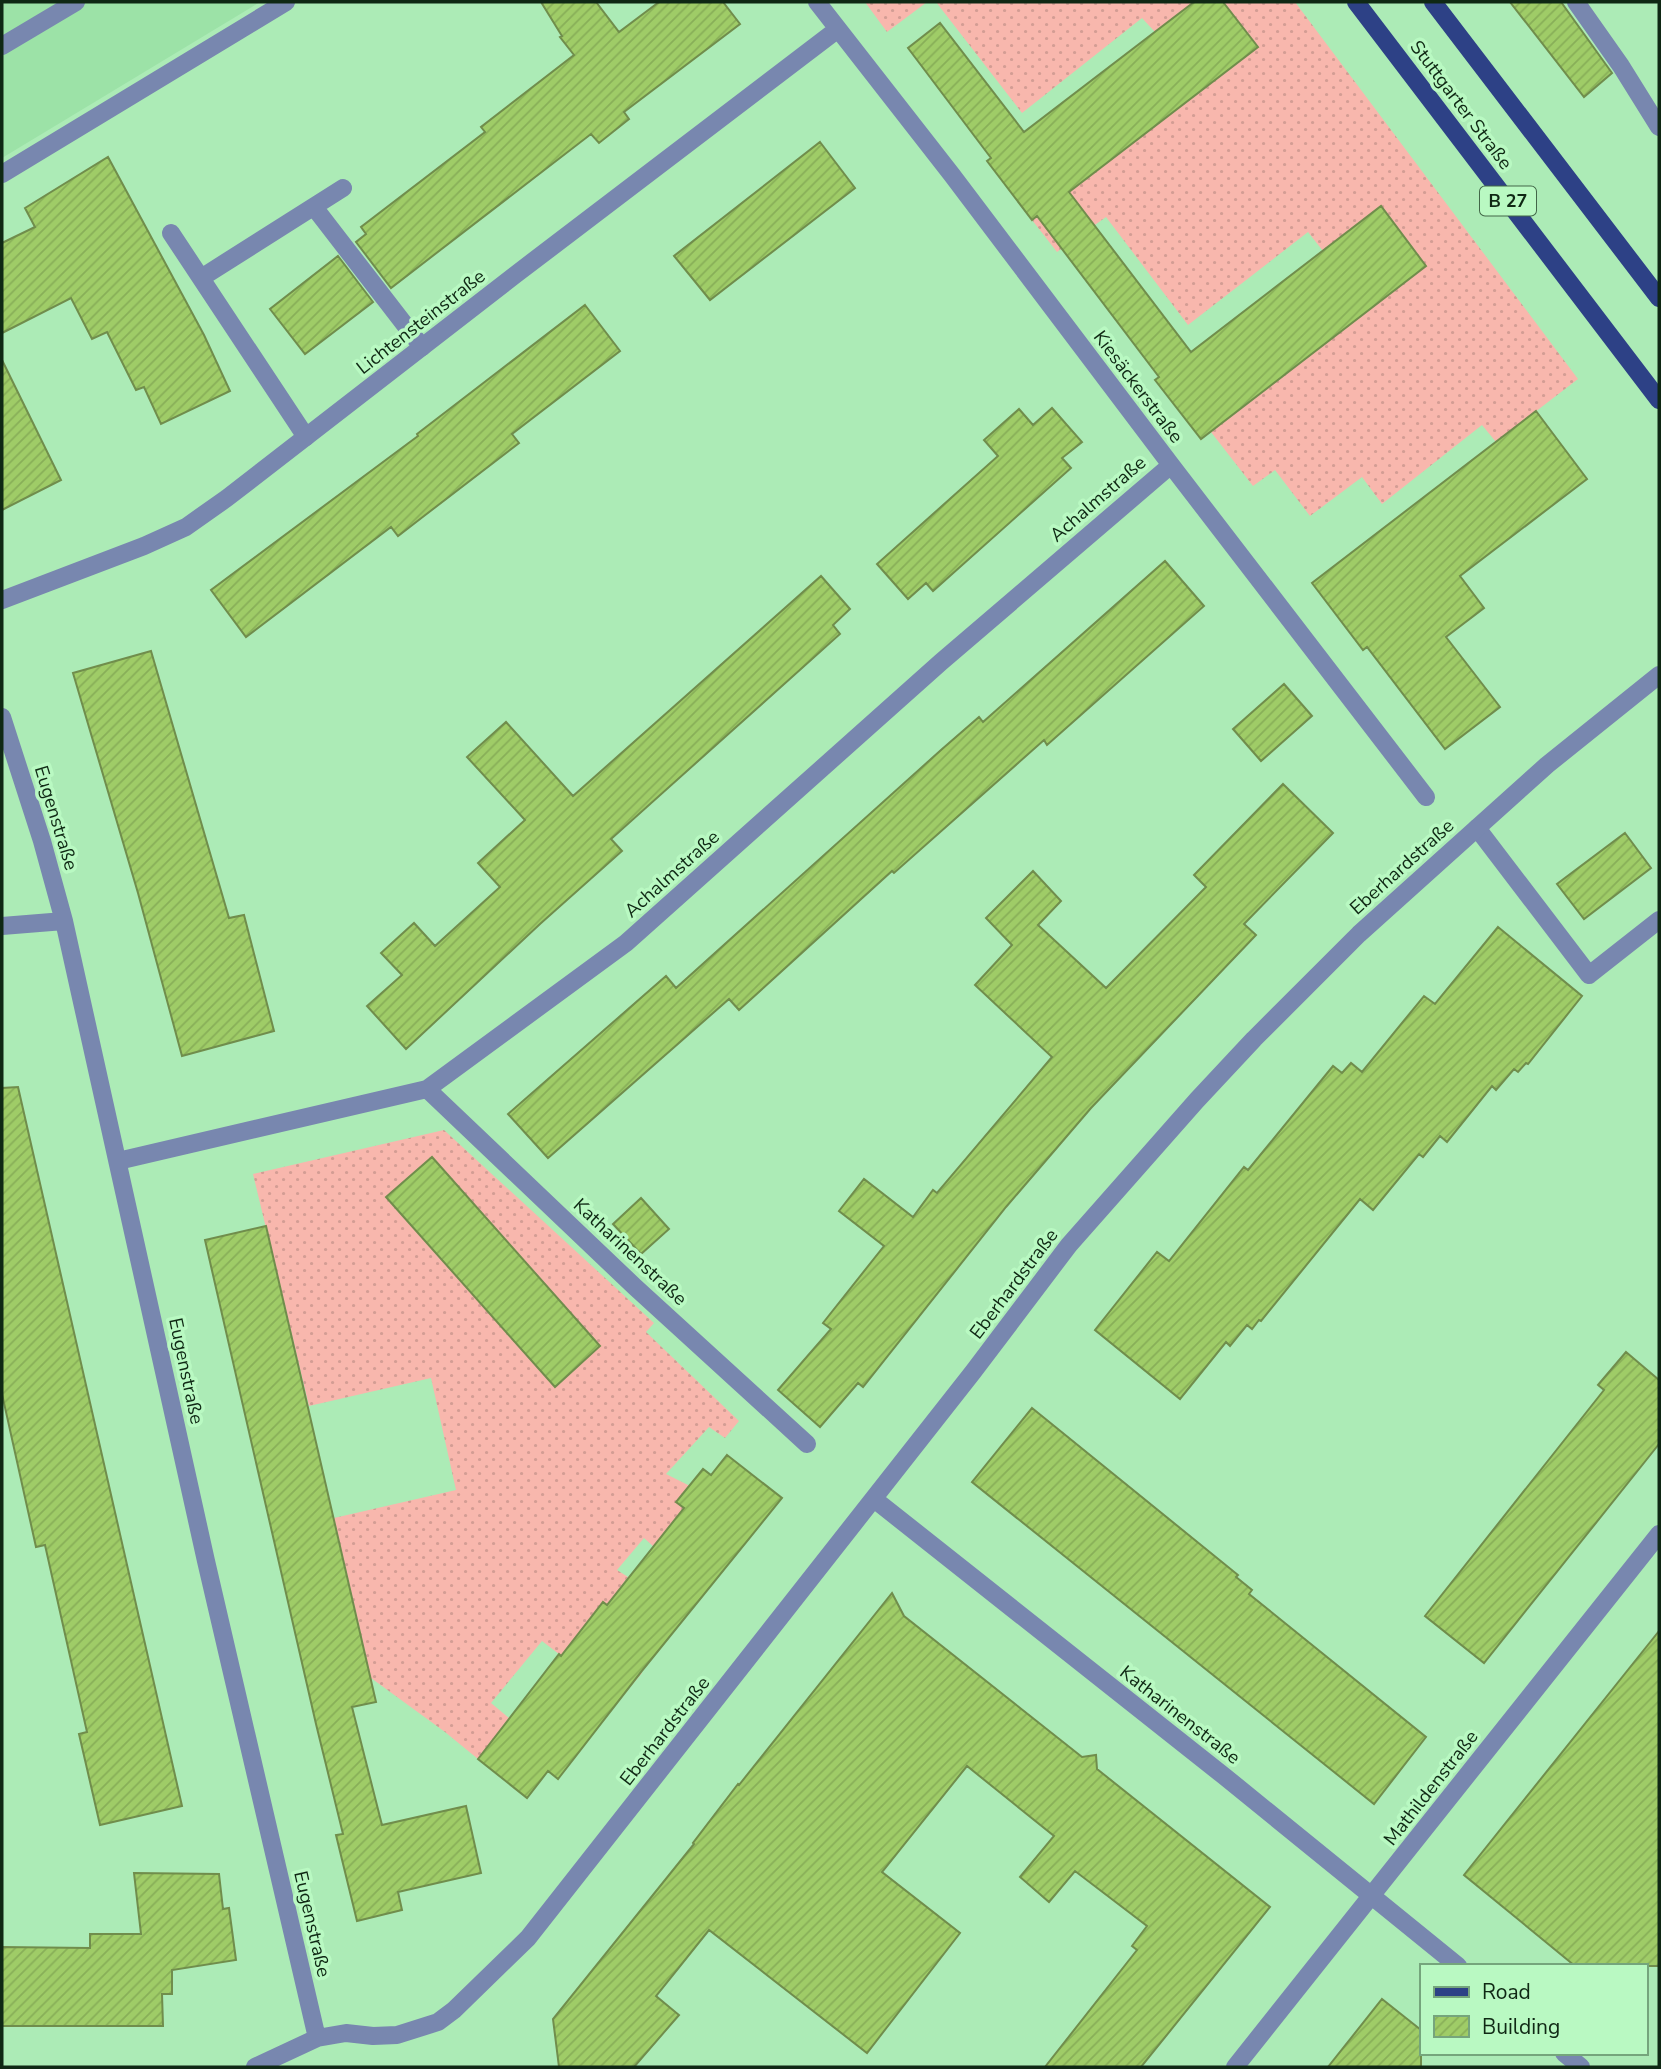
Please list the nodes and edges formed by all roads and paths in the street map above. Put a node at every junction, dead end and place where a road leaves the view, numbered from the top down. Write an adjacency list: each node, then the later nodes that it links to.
1 (76, 2): 8 (street)
2 (286, 2): 10 (street)
3 (817, 2): 7 (street, Kiesäckerstraße)
4 (1356, 2): 17 (main road, Stuttgarter Straße / B 27)
5 (1433, 2): 15 (main road, Stuttgarter Straße)
6 (1576, 2): 9 (street)
7 (838, 29): 16 (street, Lichtensteinstraße); 19 (street, Kiesäckerstraße)
8 (2, 46)
9 (1659, 127)
10 (2, 174)
11 (343, 188): 12 (street)
12 (314, 207): 14 (street); 16 (street)
13 (171, 233): 14 (street)
14 (201, 278): 18 (street)
15 (1659, 298)
16 (422, 348): 18 (street, Lichtensteinstraße)
17 (1659, 400)
18 (306, 437): 20 (street, Lichtensteinstraße)
19 (1171, 465): 23 (street, Kiesäckerstraße); 28 (street, Achalmstraße)
20 (2, 600)
21 (1659, 675): 24 (street, Eberhardstraße)
22 (2, 718): 26 (street, Eugenstraße)
23 (1426, 797)
24 (1477, 828): 25 (street); 31 (street, Eberhardstraße)
25 (1659, 920)
26 (64, 921): 27 (street); 29 (street, Eugenstraße)
27 (2, 926)
28 (426, 1089): 29 (street, Achalmstraße); 30 (street, Katharinenstraße)
29 (118, 1161): 35 (street, Eugenstraße)
30 (807, 1444)
31 (874, 1499): 33 (street, Katharinenstraße); 35 (street, Eberhardstraße)
32 (1659, 1534): 33 (street, Mathildenstraße)
33 (1373, 1896): 34 (street, Katharinenstraße); 38 (street, Mathildenstraße)
34 (1456, 1964)
35 (317, 2038): 37 (street, Eberhardstraße)
36 (1566, 2055): 39 (street)
37 (255, 2067)
38 (1235, 2067)
39 (1581, 2067)

